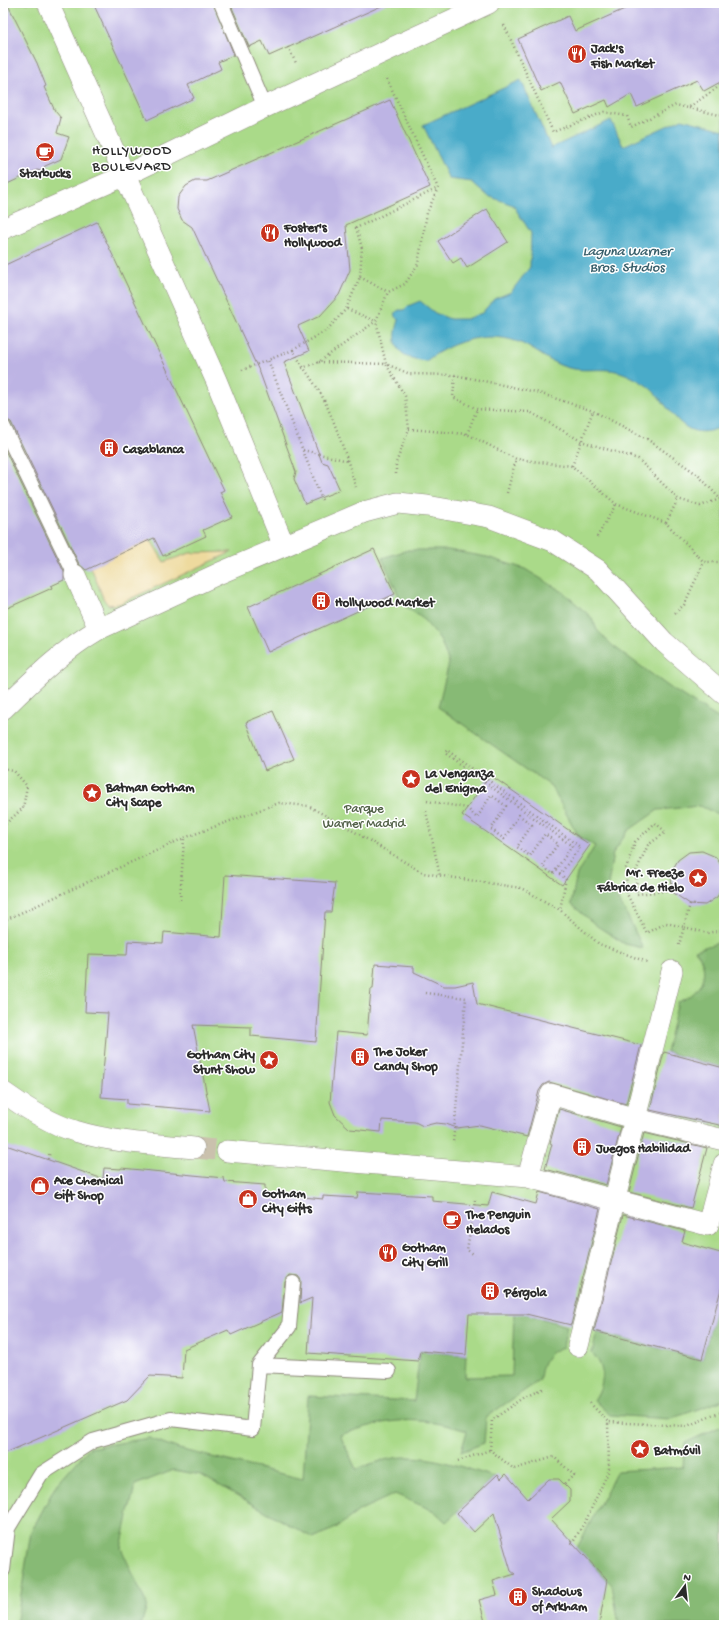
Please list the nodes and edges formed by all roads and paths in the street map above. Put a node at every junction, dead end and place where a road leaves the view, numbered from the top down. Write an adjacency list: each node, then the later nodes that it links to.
1 (48, 3): 10 (street)
2 (221, 3): 7 (lane)
3 (489, 3): 5 (street)
4 (504, 24): 8 (path)
5 (376, 55): 7 (street); 11 (path)
6 (724, 83): 8 (path)
7 (265, 107): 10 (street)
8 (688, 108): 9 (path)
9 (724, 116)
10 (126, 175): 12 (street); 41 (street)
11 (438, 188): 13 (path); 14 (path)
12 (3, 229)
13 (360, 277): 14 (path); 15 (path)
14 (388, 292): 16 (path)
15 (346, 309): 16 (path); 17 (path)
16 (376, 321): 18 (path); 19 (path)
17 (294, 350): 20 (path); 28 (path)
18 (320, 362): 19 (path); 20 (path)
19 (386, 364): 21 (path); 25 (path)
20 (302, 368): 30 (path)
21 (455, 375): 22 (path); 23 (path)
22 (477, 409): 26 (path); 27 (path)
23 (593, 411): 27 (path); 33 (path)
24 (3, 426): 45 (lane)
25 (409, 429): 26 (path); 34 (path)
26 (467, 434): 29 (path)
27 (581, 441): 31 (path); 32 (path)
28 (303, 450): 30 (path); 40 (path)
29 (516, 459): 31 (path); 38 (path)
30 (348, 461): 37 (path)
31 (572, 466): 36 (path)
32 (678, 499): 33 (path); 39 (path)
33 (720, 499): 35 (path)
34 (398, 503): 37 (street); 38 (street)
35 (724, 503)
36 (616, 504): 39 (path); 42 (path)
37 (364, 512): 40 (street)
38 (499, 520): 42 (street)
39 (666, 523): 43 (path)
40 (332, 525): 41 (street)
41 (284, 546): 46 (street)
42 (583, 560): 47 (street)
43 (704, 562): 44 (path); 47 (path)
44 (724, 562)
45 (75, 575): 46 (street)
46 (99, 629): 49 (street)
47 (655, 632): 48 (street)
48 (724, 694)
49 (3, 709)
50 (3, 769): 53 (path)
51 (427, 801): 59 (path)
52 (426, 811): 55 (path)
53 (3, 826)
54 (184, 838): 55 (path); 57 (path); 60 (path)
55 (440, 876): 59 (path)
56 (674, 890): 61 (path)
57 (180, 900)
58 (690, 904): 61 (path)
59 (560, 910): 63 (path)
60 (3, 922)
61 (684, 927): 62 (path); 63 (path)
62 (724, 930)
63 (672, 971): 66 (street)
64 (424, 993): 71 (path)
65 (3, 1092): 68 (street)
66 (636, 1119): 67 (street); 73 (street); 74 (street)
67 (724, 1140)
68 (194, 1148)
69 (227, 1151): 71 (street)
70 (724, 1164): 74 (street)
71 (451, 1169): 72 (street)
72 (480, 1172): 73 (street); 75 (path)
73 (528, 1177): 74 (street)
74 (615, 1200): 77 (street)
75 (475, 1255)
76 (293, 1283): 78 (lane)
77 (578, 1346)
78 (259, 1365): 79 (lane); 88 (lane)
79 (389, 1371)
80 (542, 1389): 84 (path)
81 (590, 1403): 83 (path)
82 (724, 1411): 83 (path)
83 (608, 1422): 87 (path)
84 (490, 1450): 85 (path); 86 (path)
85 (458, 1461)
86 (564, 1484)
87 (572, 1544)
88 (3, 1570)

